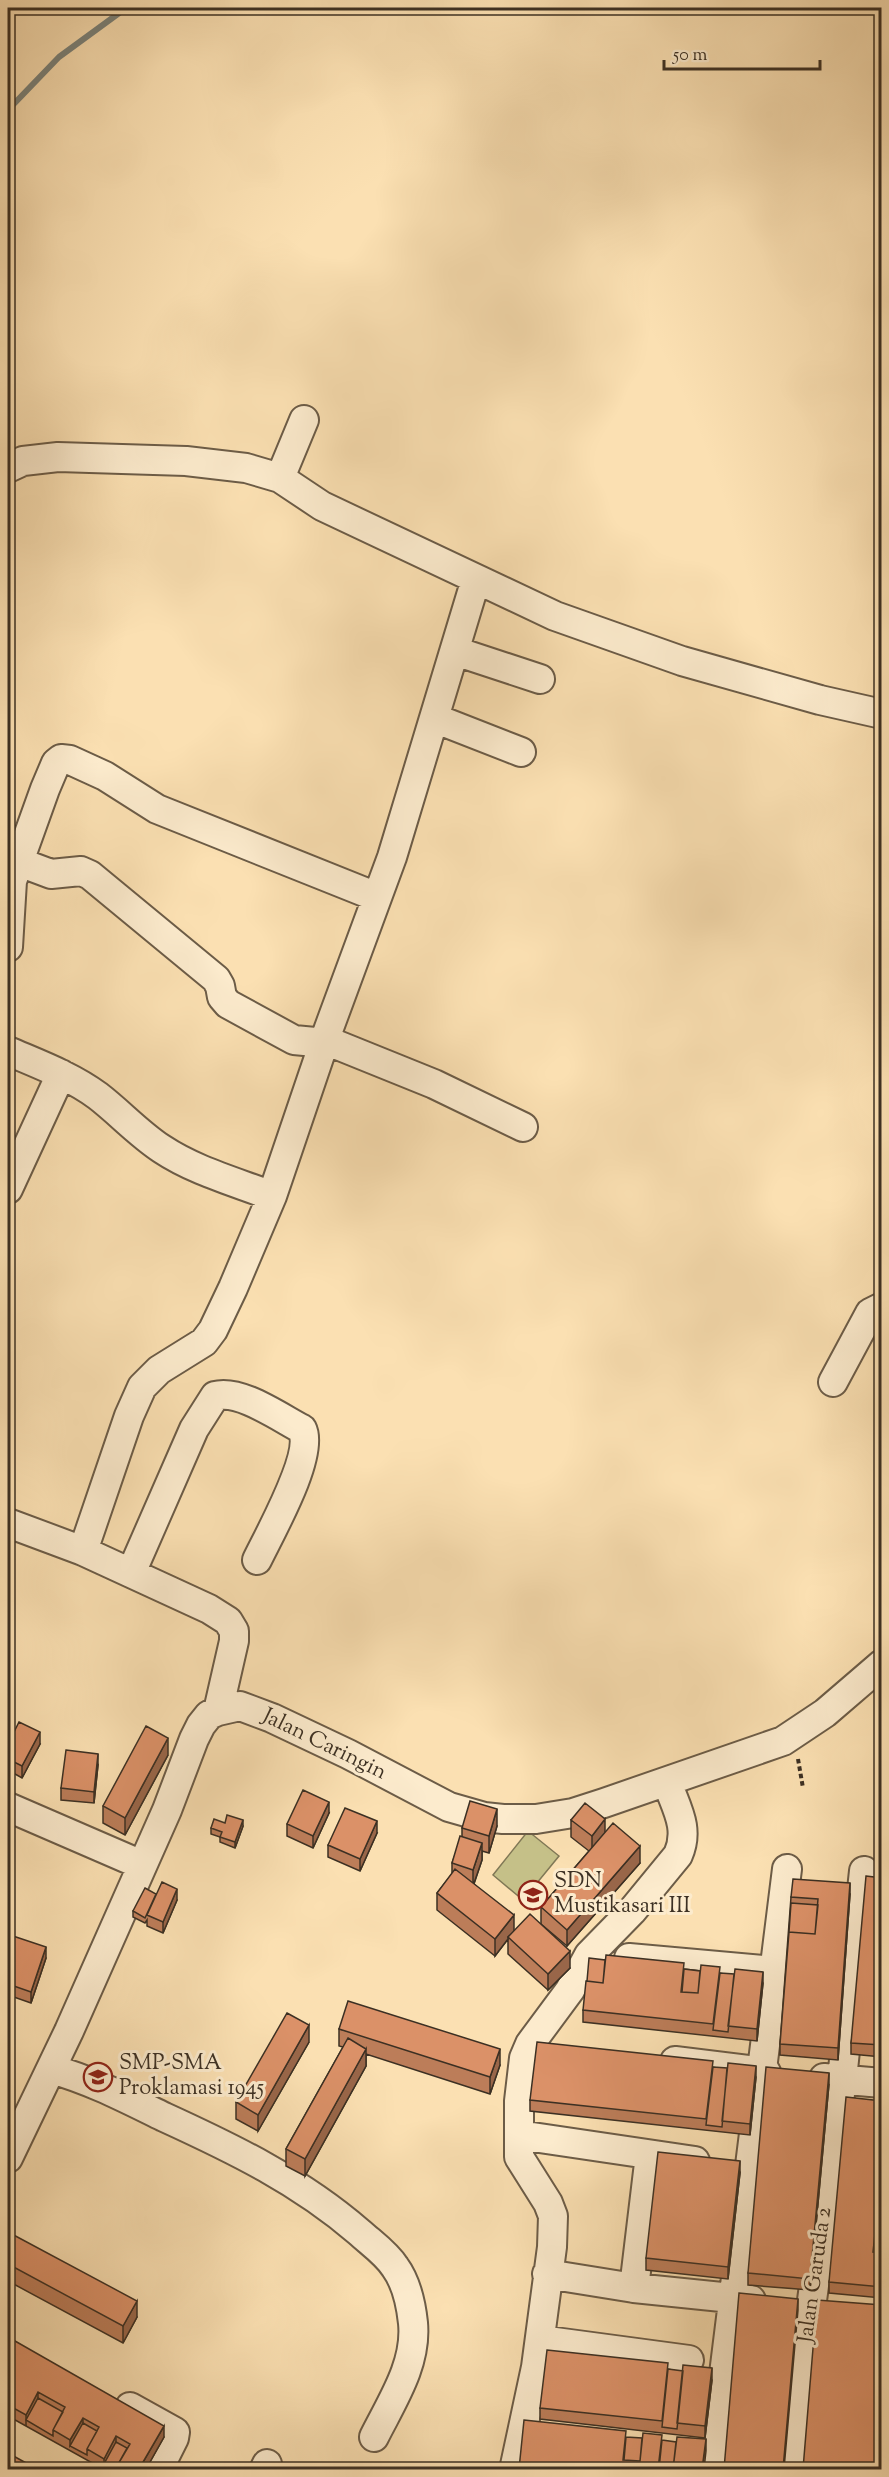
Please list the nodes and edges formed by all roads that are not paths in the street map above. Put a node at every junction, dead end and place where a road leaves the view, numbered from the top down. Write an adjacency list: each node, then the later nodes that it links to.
1 (304, 420): 3 (street)
2 (8, 468): 3 (street)
3 (280, 478): 4 (street)
4 (476, 579): 5 (street); 7 (street)
5 (455, 651): 6 (street); 8 (street)
6 (540, 679)
7 (882, 714)
8 (434, 718): 9 (street); 11 (street)
9 (520, 752)
10 (19, 862): 11 (street); 12 (street); 13 (street)
11 (377, 897): 13 (street)
12 (8, 947)
13 (325, 1040): 16 (street); 18 (street)
14 (8, 1050): 15 (street)
15 (61, 1074): 17 (street); 18 (street)
16 (523, 1127)
17 (8, 1189)
18 (272, 1196): 22 (street)
19 (882, 1307): 20 (street)
20 (832, 1382)
21 (8, 1522): 22 (street)
22 (83, 1551): 24 (street)
23 (257, 1560): 24 (street)
24 (131, 1573): 26 (street)
25 (882, 1664): 27 (street, Jalan Caringin)
26 (218, 1711): 27 (street, Jalan Caringin); 29 (street)
27 (667, 1782): 32 (street)
28 (8, 1807): 29 (street)
29 (142, 1865): 37 (street)
30 (787, 1869): 33 (street)
31 (864, 1870): 39 (street, Jalan Garuda 2)
32 (589, 1955): 33 (street); 34 (street)
33 (776, 1971): 38 (street)
34 (530, 2044): 35 (street); 41 (street)
35 (559, 2047)
36 (650, 2058): 38 (street)
37 (51, 2069): 42 (street); 52 (street)
38 (763, 2072): 39 (street); 44 (street)
39 (842, 2079): 40 (street); 48 (street, Jalan Garuda 2)
40 (882, 2083)
41 (519, 2135): 43 (street); 45 (street)
42 (11, 2144)
43 (650, 2155): 44 (street); 46 (street)
44 (730, 2166): 47 (street)
45 (548, 2274): 46 (street); 49 (street)
46 (634, 2288): 47 (street)
47 (733, 2298): 48 (street); 55 (street)
48 (804, 2304): 56 (street, Jalan Garuda 2)
49 (540, 2340): 50 (street); 54 (street)
50 (689, 2360)
51 (111, 2397): 53 (street)
52 (374, 2437)
53 (158, 2469)
54 (514, 2469)
55 (712, 2469)
56 (789, 2469)

